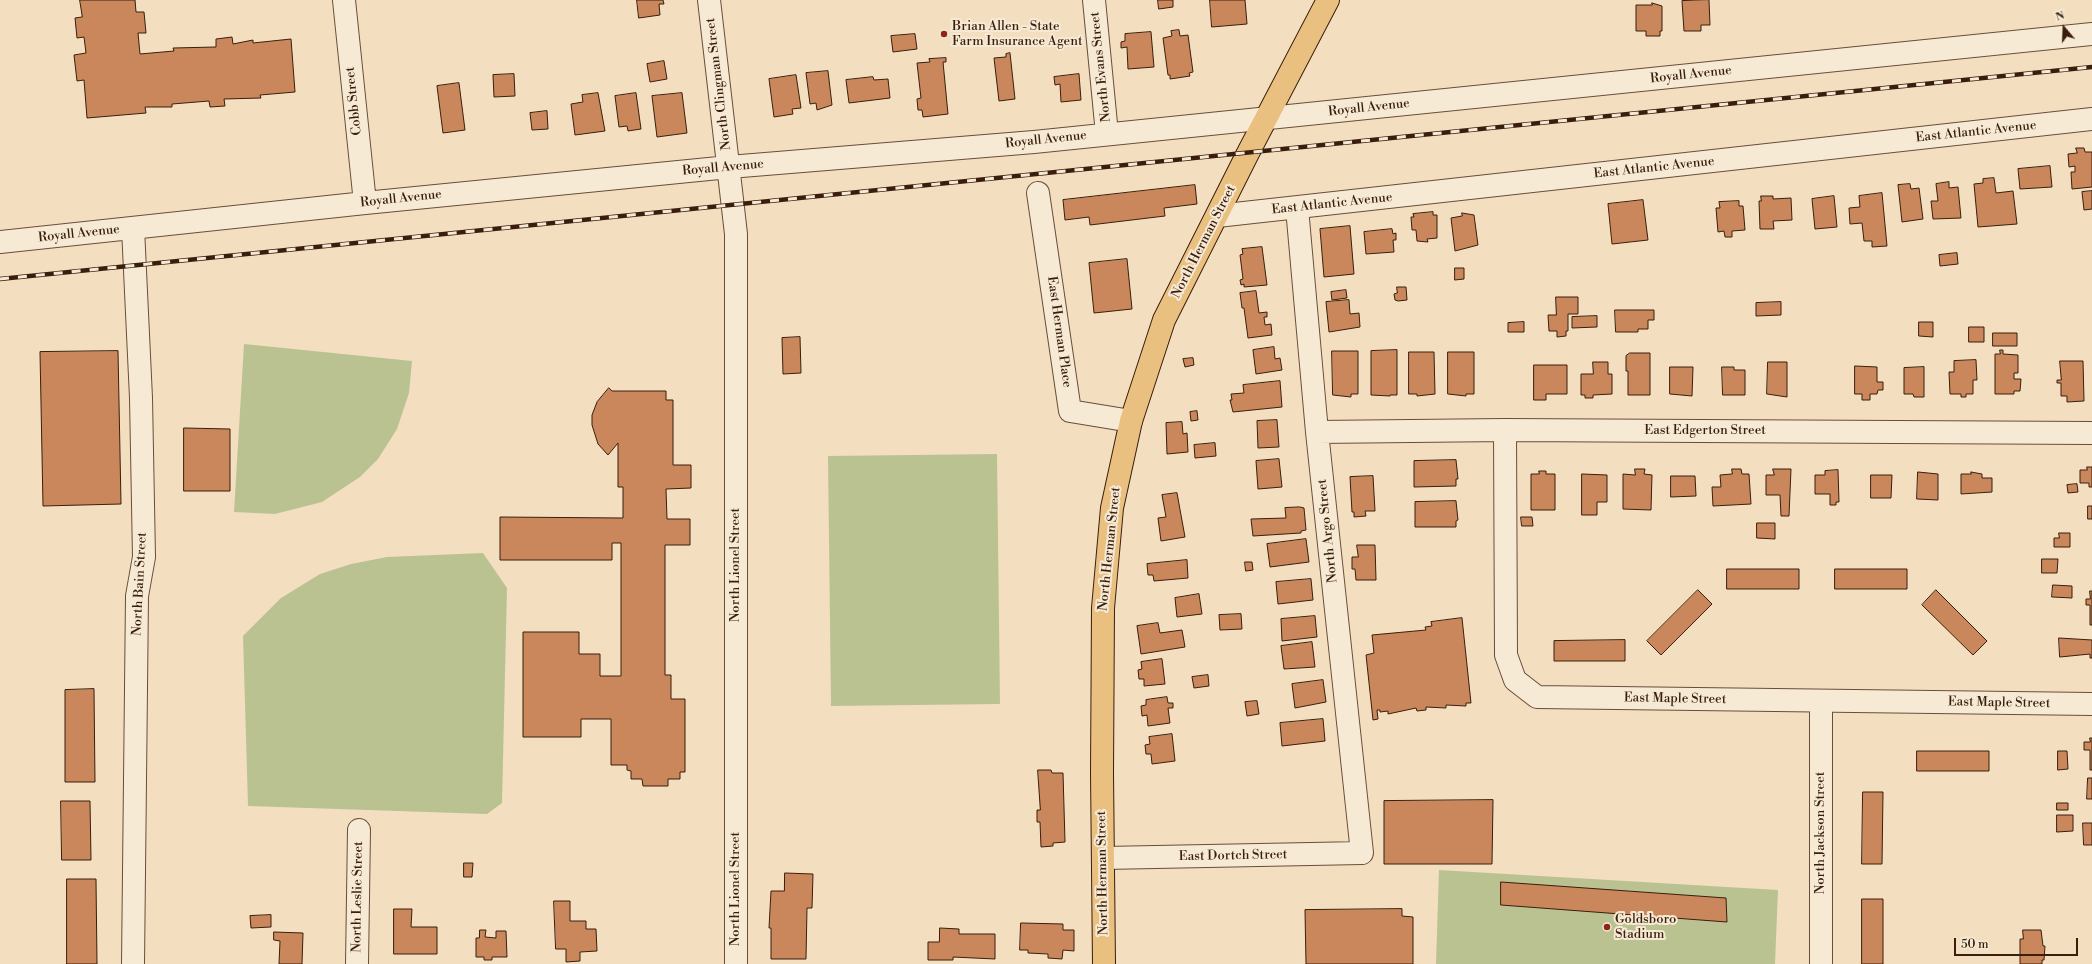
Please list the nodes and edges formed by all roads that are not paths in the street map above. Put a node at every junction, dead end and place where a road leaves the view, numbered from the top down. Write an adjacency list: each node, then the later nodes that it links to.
1 (344, 0): 11 (street, Cobb Street)
2 (709, 0): 9 (street, North Clingman Street)
3 (1094, 0): 8 (street, North Evans Street)
4 (1328, 0): 6 (main road, North Herman Street)
5 (2092, 34): 6 (street, Royall Avenue)
6 (1268, 118): 8 (street, Royall Avenue); 13 (main road, North Herman Street)
7 (2092, 119): 12 (street, East Atlantic Avenue)
8 (1107, 134): 9 (street, Royall Avenue)
9 (729, 167): 11 (street, Royall Avenue); 27 (street, North Lionel Street)
10 (1038, 193): 16 (street, East Herman Place)
11 (365, 203): 14 (street, Royall Avenue)
12 (1297, 208): 13 (street, East Atlantic Avenue); 18 (street, North Argo Street)
13 (1217, 216): 16 (main road, North Herman Street)
14 (133, 228): 15 (street, Royall Avenue); 25 (street, North Bain Street)
15 (0, 242)
16 (1131, 421): 24 (main road, North Herman Street)
17 (1505, 430): 18 (street, East Edgerton Street); 19 (street, East Edgerton Street); 20 (street, East Maple Street)
18 (1317, 432): 23 (street, North Argo Street)
19 (2092, 433)
20 (1821, 701): 21 (street, East Maple Street); 29 (street, North Jackson Street)
21 (2092, 704)
22 (359, 830): 26 (street, North Leslie Street)
23 (1362, 853): 24 (street, East Dortch Street)
24 (1104, 858): 28 (main road, North Herman Street)
25 (133, 964)
26 (357, 964)
27 (736, 964)
28 (1104, 964)
29 (1821, 964)

